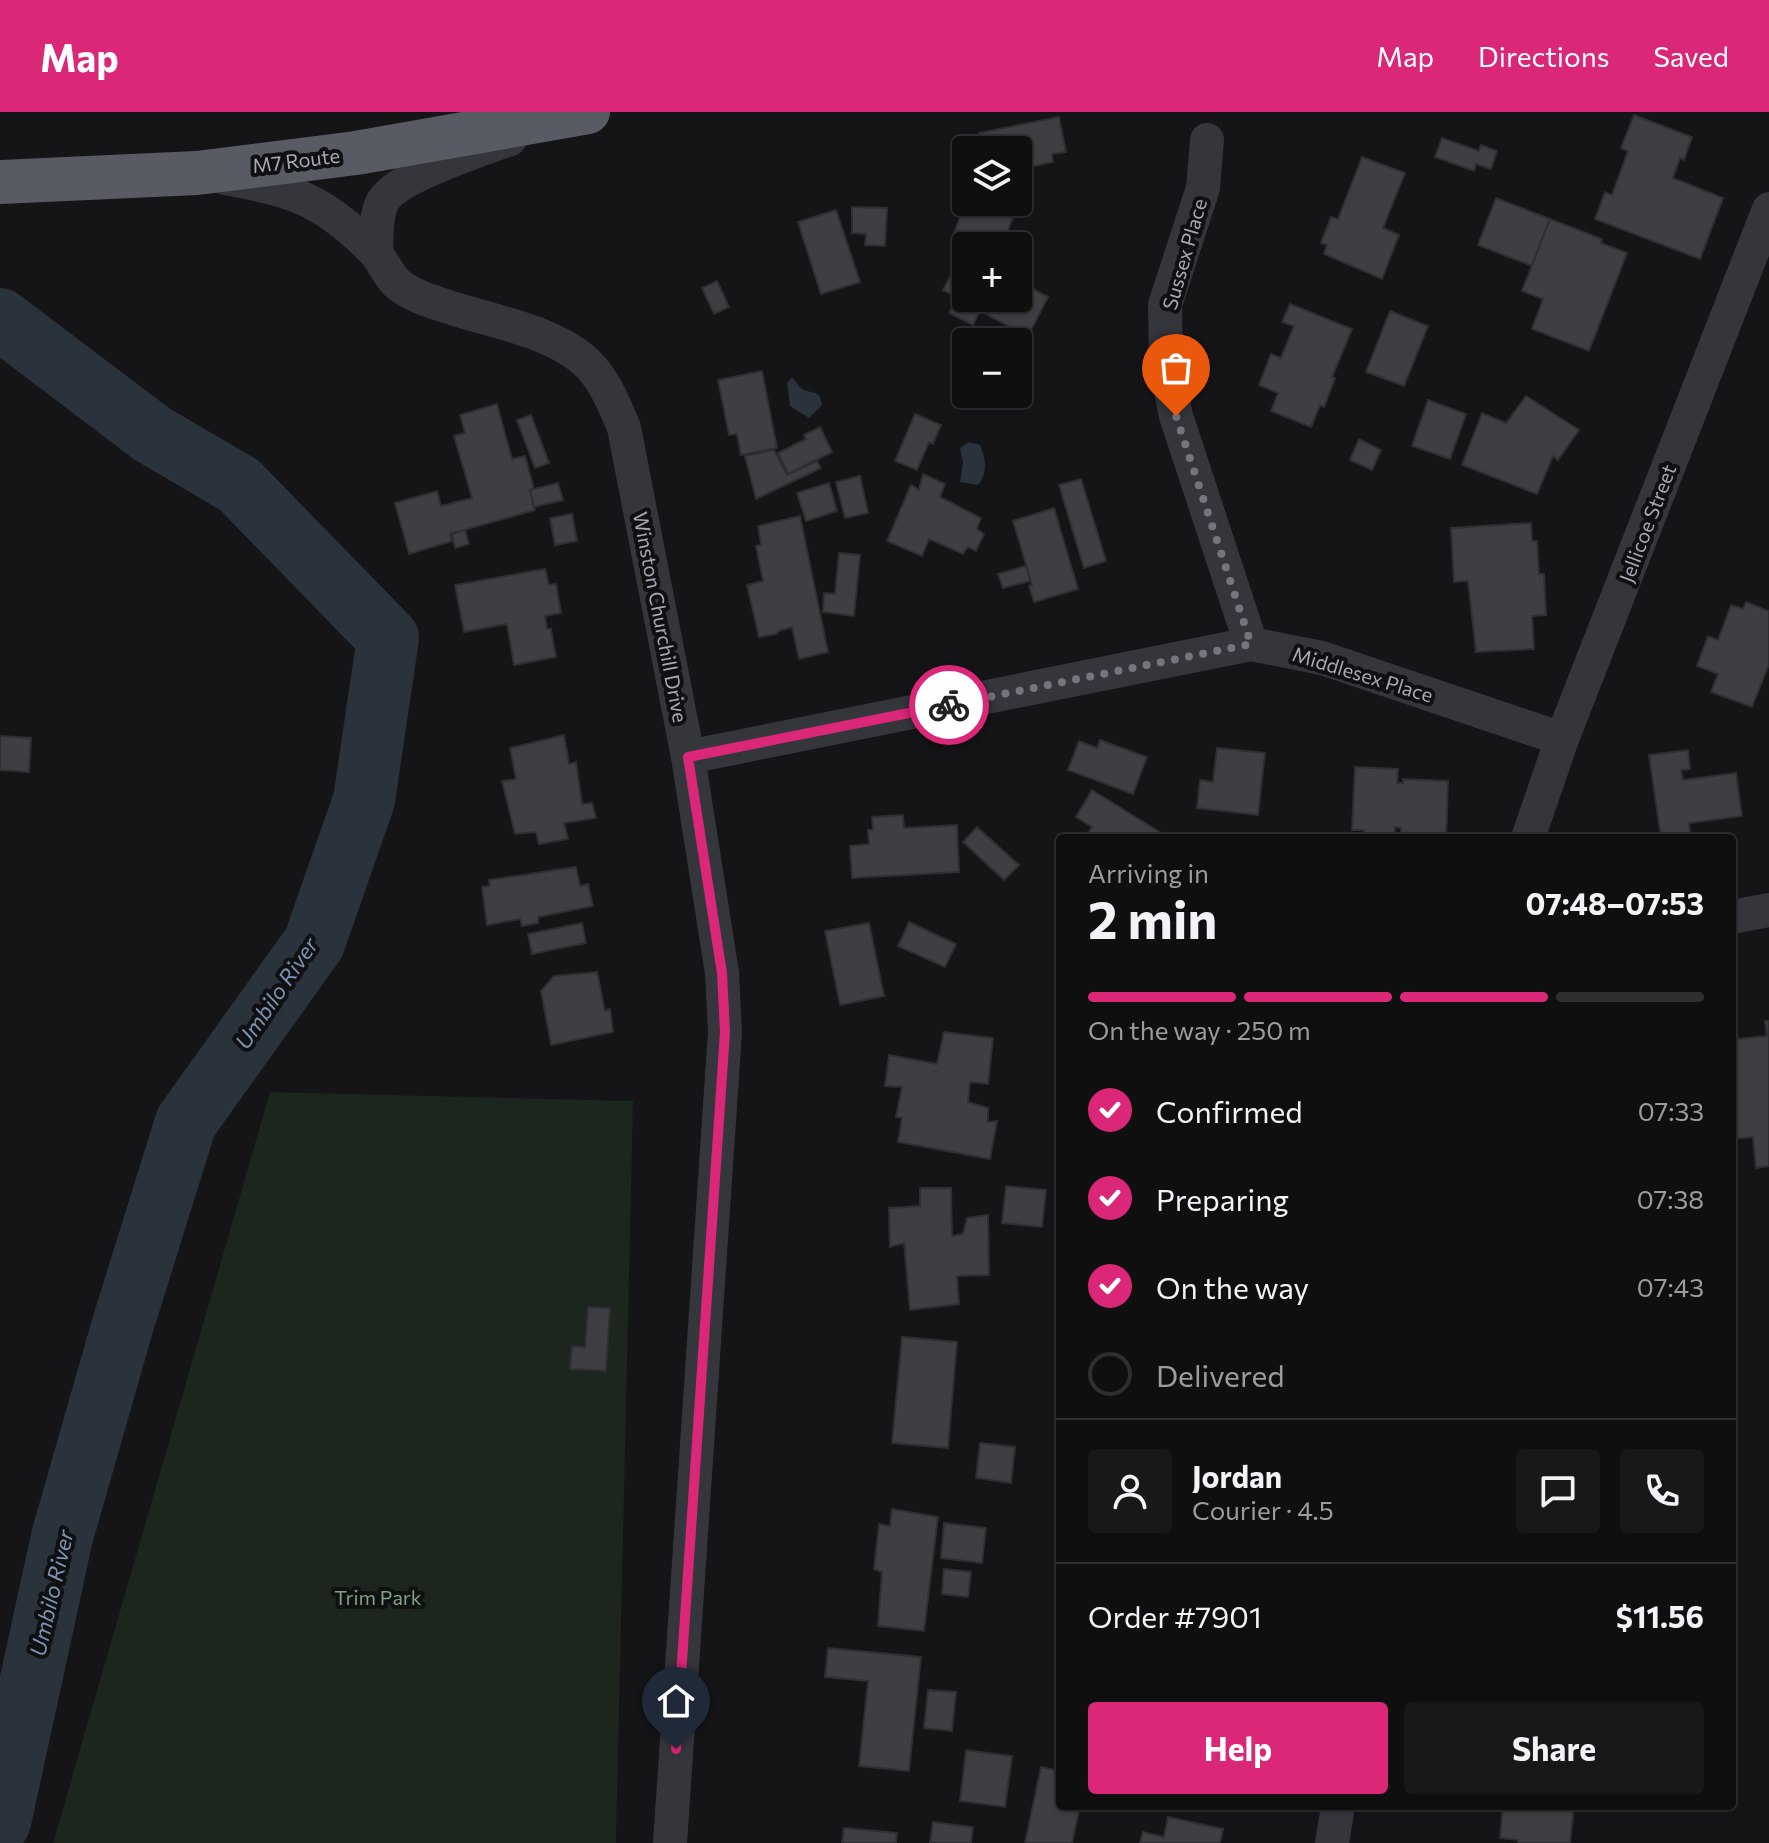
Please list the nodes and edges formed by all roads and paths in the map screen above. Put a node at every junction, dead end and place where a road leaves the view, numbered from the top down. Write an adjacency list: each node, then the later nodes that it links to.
1 (579, 114): 3 (highway, M7 Route); 6 (street)
2 (1207, 140): 7 (street, Sussex Place)
3 (197, 173): 4 (highway, M7 Route); 6 (street, Winston Churchill Drive)
4 (0, 182)
5 (1769, 209): 8 (street, Jellicoe Street)
6 (376, 253): 9 (street, Winston Churchill Drive)
7 (1251, 644): 8 (street, Middlesex Place); 9 (street, Middlesex Place)
8 (1562, 739): 10 (street, Jellicoe Street)
9 (688, 757): 14 (street, Winston Churchill Drive)
10 (1529, 834)
11 (1769, 910): 12 (street)
12 (1736, 916)
13 (1337, 1810): 15 (street)
14 (670, 1843)
15 (1332, 1843)

